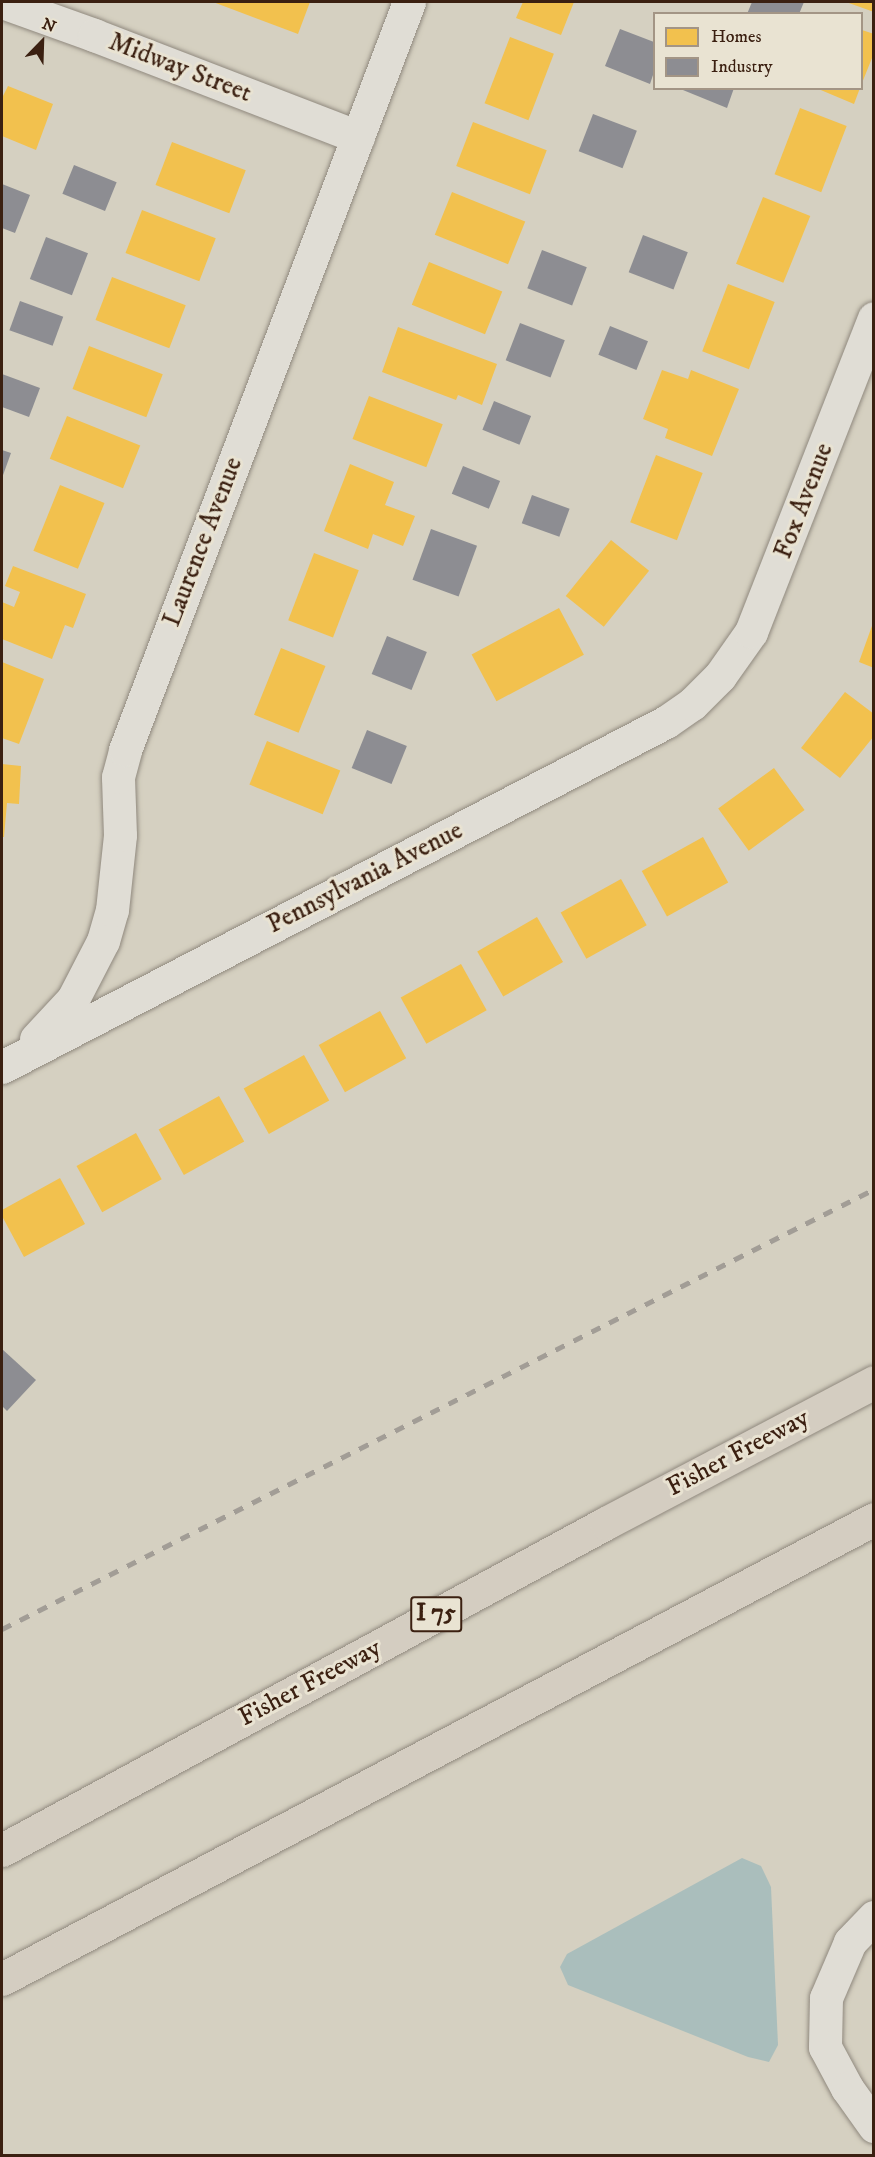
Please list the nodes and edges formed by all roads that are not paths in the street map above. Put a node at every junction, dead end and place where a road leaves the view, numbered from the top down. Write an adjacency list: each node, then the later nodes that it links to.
1 (2, 2): 3 (street, Midway Street)
2 (409, 2): 3 (street, Laurence Avenue)
3 (358, 137): 6 (street, Laurence Avenue)
4 (873, 318): 5 (street, Fox Avenue)
5 (720, 676): 6 (street, Pennsylvania Avenue)
6 (2, 1066)
7 (873, 1382): 9 (highway, Fisher Freeway / I 75)
8 (873, 1519): 11 (highway)
9 (2, 1850)
10 (873, 1917): 12 (street)
11 (2, 1979)
12 (873, 2126)

